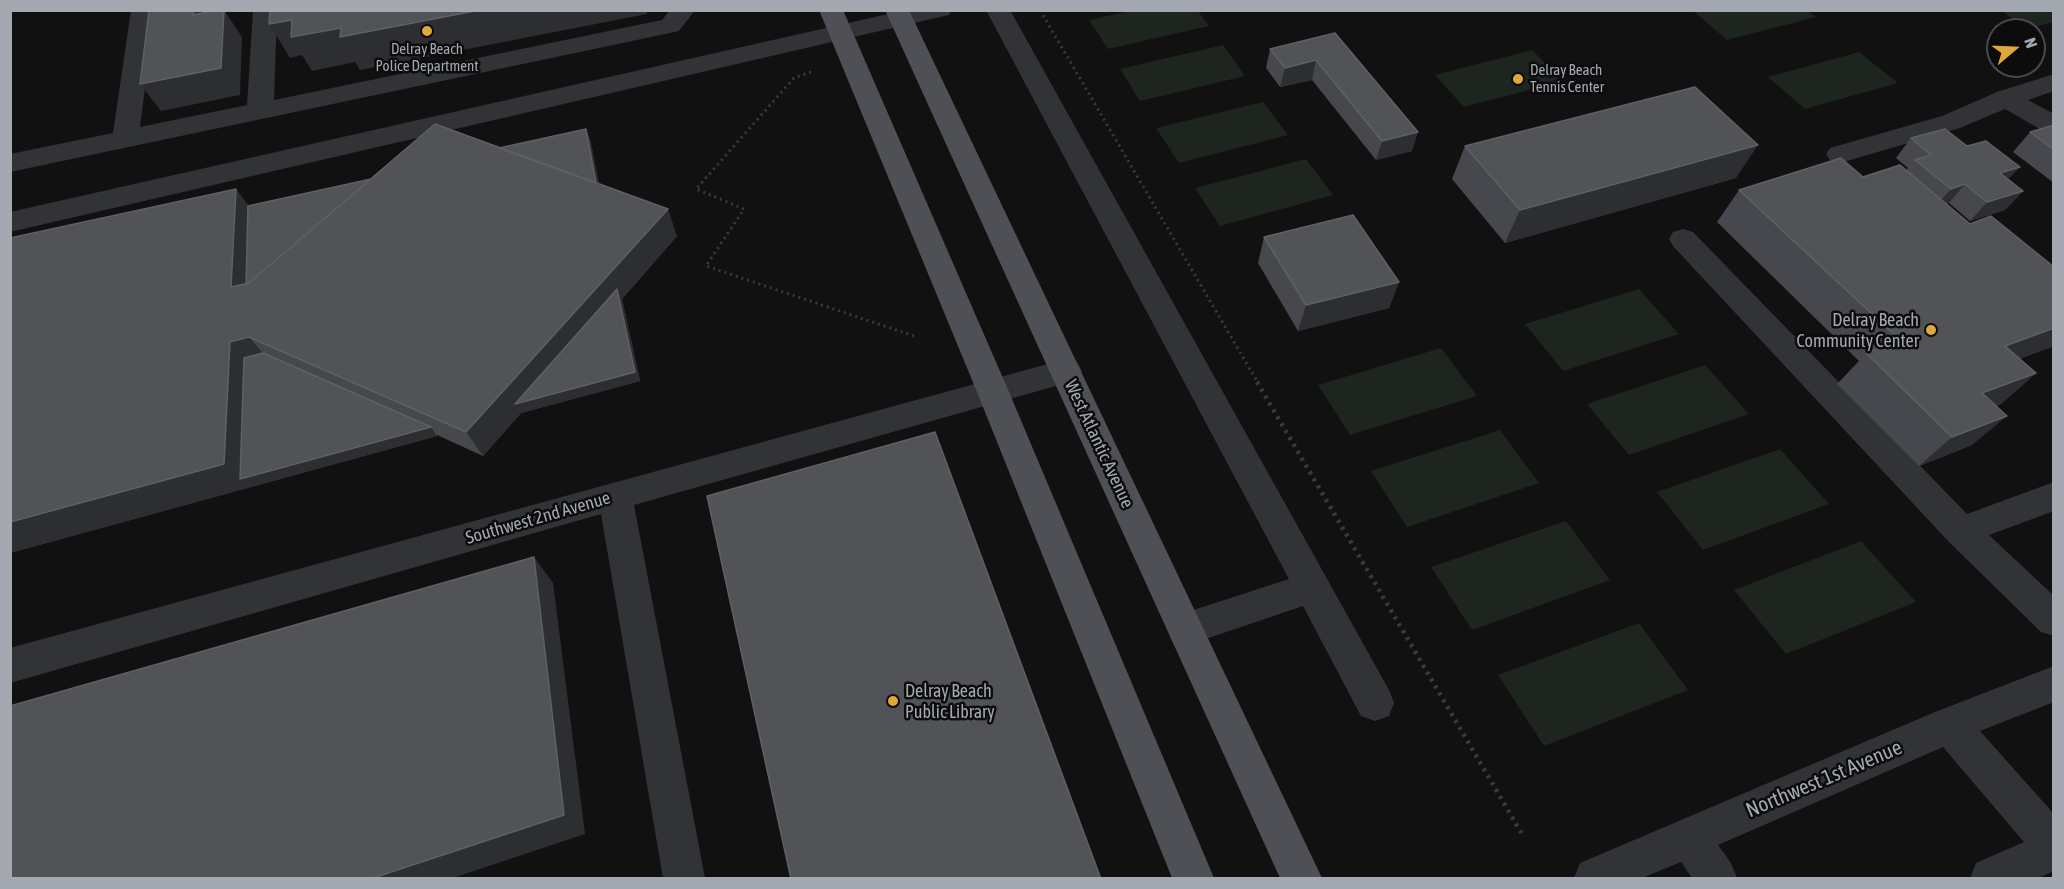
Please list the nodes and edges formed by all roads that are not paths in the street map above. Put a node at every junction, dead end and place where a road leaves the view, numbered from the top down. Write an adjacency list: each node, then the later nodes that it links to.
1 (143, 10): 13 (street)
2 (265, 10): 11 (street)
3 (940, 10): 5 (street)
4 (998, 10): 23 (street)
5 (899, 15): 7 (street); 18 (main road, West Atlantic Avenue)
6 (676, 18): 8 (street); 11 (street)
7 (836, 22): 8 (street); 19 (main road)
8 (682, 70): 16 (street)
9 (2054, 82): 10 (street)
10 (2006, 98): 12 (street); 14 (street)
11 (260, 111): 13 (street)
12 (2054, 126)
13 (125, 139): 15 (street)
14 (1840, 154)
15 (10, 163)
16 (10, 222)
17 (1683, 239): 22 (street)
18 (1066, 372): 19 (street, Southwest 2nd Avenue); 25 (main road, West Atlantic Avenue)
19 (993, 392): 20 (street, Southwest 2nd Avenue); 34 (main road)
20 (615, 496): 26 (street, Southwest 2nd Avenue); 33 (street)
21 (2054, 496): 22 (street)
22 (1961, 531): 24 (street)
23 (1312, 586): 25 (street); 28 (street)
24 (2054, 620)
25 (1185, 629): 35 (main road, West Atlantic Avenue)
26 (10, 666)
27 (2054, 684): 29 (street, Northwest 1st Avenue)
28 (1375, 703)
29 (1949, 725): 30 (street, Northwest 1st Avenue); 31 (street)
30 (1689, 838): 36 (street, Northwest 1st Avenue); 37 (street)
31 (2054, 845)
32 (2054, 850): 38 (street)
33 (683, 878)
34 (1193, 879)
35 (1301, 879)
36 (1595, 879)
37 (1716, 879)
38 (1991, 879)

